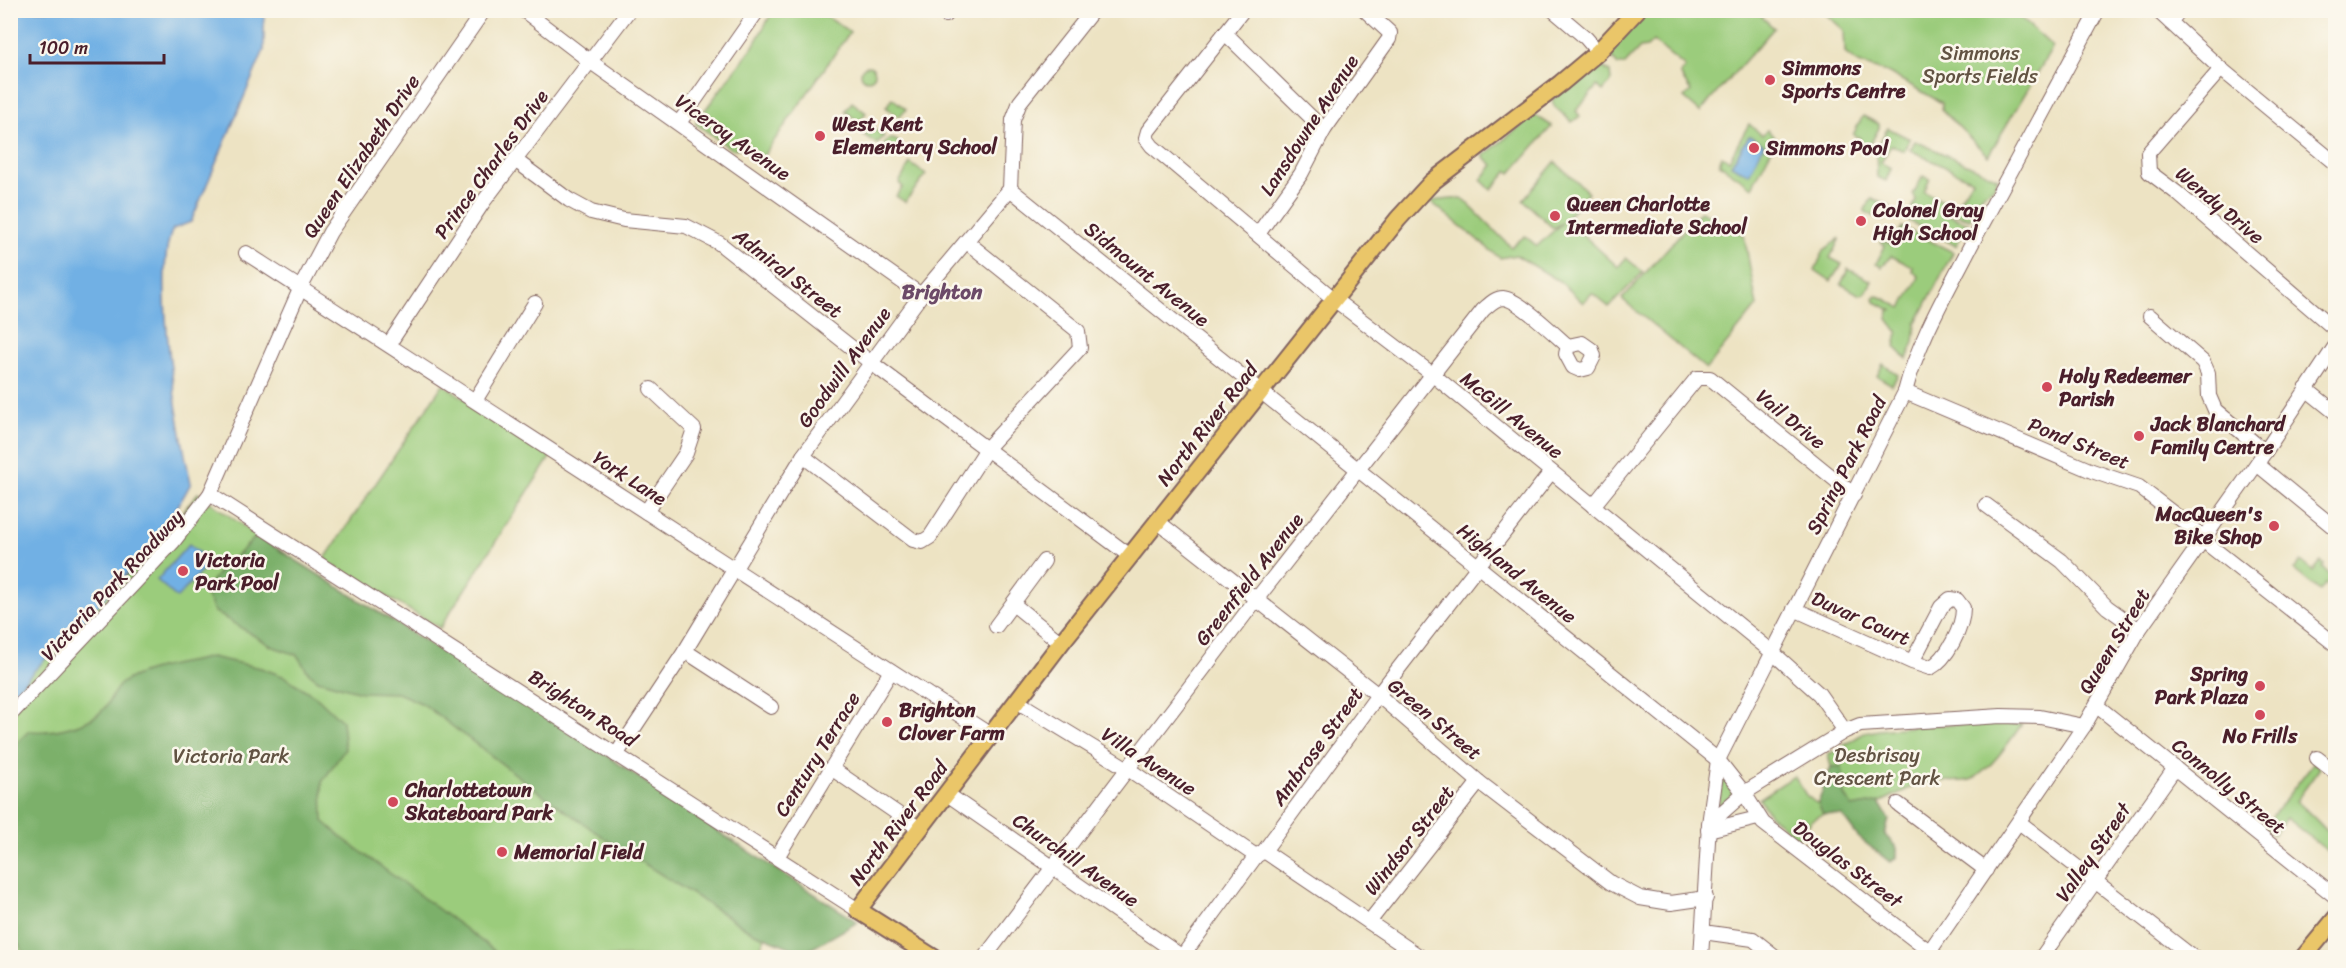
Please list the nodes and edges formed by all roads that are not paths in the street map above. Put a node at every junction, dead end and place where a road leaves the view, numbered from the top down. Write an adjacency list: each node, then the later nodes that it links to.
1 (484, 10): 26 (street, Queen Elizabeth Drive)
2 (523, 10): 16 (street, Viceroy Avenue)
3 (629, 10): 16 (street, Prince Charles Drive)
4 (758, 10): 18 (street)
5 (1093, 10): 22 (street)
6 (1244, 10): 14 (street)
7 (1365, 10): 19 (street, Lansdowne Avenue)
8 (1552, 10): 15 (street)
9 (2098, 10): 40 (street, Spring Park Road)
10 (2157, 10): 13 (street)
11 (2180, 10): 13 (street)
12 (1637, 11): 15 (main road, North River Road)
13 (2170, 22): 17 (street)
14 (1225, 33): 19 (street); 23 (street, McGill Avenue)
15 (1598, 52): 28 (main road, North River Road)
16 (591, 63): 18 (street, Viceroy Avenue); 20 (street, Prince Charles Drive)
17 (2220, 69): 21 (street); 31 (street, Wendy Drive)
18 (679, 123): 27 (street, Viceroy Avenue)
19 (1324, 130): 23 (street, Lansdowne Avenue)
20 (515, 160): 32 (street, Prince Charles Drive); 35 (street, Admiral Street)
21 (2336, 164)
22 (1010, 189): 24 (street, Goodwill Avenue); 39 (street, Sidmount Avenue)
23 (1258, 234): 28 (street, McGill Avenue)
24 (967, 242): 27 (street, Goodwill Avenue); 43 (street)
25 (246, 253): 26 (street, York Lane)
26 (301, 287): 32 (street, York Lane); 50 (street, Queen Elizabeth Drive)
27 (921, 295): 35 (street, Goodwill Avenue)
28 (1335, 300): 36 (street, McGill Avenue); 39 (main road, North River Road)
29 (535, 303): 41 (street)
30 (2150, 316): 44 (street)
31 (2336, 330)
32 (389, 344): 41 (street, York Lane)
33 (2336, 345): 38 (street, Queen Street)
34 (1568, 346): 36 (street, Greenfield Avenue)
35 (870, 362): 43 (street, Admiral Street); 45 (street, Goodwill Avenue)
36 (1432, 374): 47 (street, Greenfield Avenue); 48 (street, McGill Avenue)
37 (651, 389): 53 (street)
38 (2306, 389): 42 (street); 44 (street, Queen Street)
39 (1260, 390): 47 (street, Highland Avenue); 54 (main road, North River Road)
40 (1905, 392): 49 (street, Spring Park Road); 56 (street, Pond Street)
41 (476, 399): 53 (street, York Lane)
42 (2336, 413)
43 (988, 447): 45 (street); 57 (street, Admiral Street)
44 (2265, 452): 46 (street, Queen Street)
45 (803, 456): 60 (street, Goodwill Avenue)
46 (2257, 464): 55 (street); 56 (street, Queen Street)
47 (1357, 471): 59 (street, Highland Avenue); 61 (street, Greenfield Avenue)
48 (1551, 472): 52 (street, McGill Avenue); 59 (street, Ambrose Street)
49 (1854, 495): 52 (street, Vail Drive); 63 (street, Spring Park Road)
50 (213, 496): 76 (street, Victoria Park Roadway); 77 (street, Victoria Park Roadway); 81 (street, Brighton Road)
51 (1986, 505): 65 (street)
52 (1593, 506): 69 (street, McGill Avenue)
53 (646, 512): 60 (street, York Lane)
54 (1157, 522): 57 (main road, North River Road); 61 (street, Green Street)
55 (2336, 529)
56 (2204, 537): 65 (street, Queen Street); 67 (street, Pond Street)
57 (1130, 556): 66 (main road, North River Road)
58 (1044, 561): 62 (street)
59 (1478, 566): 72 (street, Ambrose Street); 83 (street, Highland Avenue)
60 (735, 569): 68 (street, Goodwill Avenue); 71 (street, York Lane)
61 (1256, 601): 72 (street, Green Street); 86 (street, Greenfield Avenue)
62 (1013, 604): 64 (street); 66 (street)
63 (1794, 609): 69 (street, Spring Park Road); 70 (street, Duvar Court)
64 (996, 626)
65 (2139, 630): 75 (street, Queen Street)
66 (1061, 643): 73 (main road, North River Road)
67 (2336, 645)
68 (685, 651): 74 (street); 81 (street, Goodwill Avenue)
69 (1772, 652): 79 (street, McGill Avenue); 83 (street, Spring Park Road)
70 (1912, 662): 70 (street, Duvar Court)
71 (891, 671): 80 (street, York Lane); 84 (street, Century Terrace)
72 (1378, 695): 88 (street, Green Street); 96 (street, Ambrose Street)
73 (1018, 702): 80 (main road, North River Road); 86 (street, Villa Avenue)
74 (771, 706)
75 (2097, 706): 78 (street, Queen Street); 85 (street, Connolly Street)
76 (10, 715)
77 (10, 722)
78 (2084, 726): 79 (street); 93 (street, Queen Street)
79 (1845, 731): 89 (street)
80 (992, 736): 90 (main road, North River Road)
81 (616, 754): 97 (street, Brighton Road)
82 (2317, 758): 87 (street)
83 (1718, 760): 89 (street, Highland Avenue); 94 (street, Spring Park Road)
84 (831, 768): 95 (street); 97 (street, Century Terrace)
85 (2175, 768): 100 (street, Valley Street); 101 (street, Connolly Street)
86 (1128, 770): 96 (street, Villa Avenue); 98 (street, Greenfield Avenue)
87 (2336, 773)
88 (1479, 782): 102 (street, Green Street); 105 (street, Windsor Street)
89 (1744, 793): 92 (street, Douglas Street); 94 (street)
90 (947, 794): 95 (main road, North River Road); 98 (street, Churchill Avenue)
91 (1898, 804): 99 (street)
92 (1758, 818): 94 (street); 107 (street, Douglas Street)
93 (2019, 822): 99 (street, Queen Street); 100 (street)
94 (1708, 827): 102 (street, Spring Park Road)
95 (920, 829): 103 (main road, North River Road)
96 (1260, 854): 105 (street, Villa Avenue); 110 (street, Ambrose Street)
97 (777, 857): 103 (street, Brighton Road)
98 (1052, 868): 109 (street, Greenfield Avenue); 110 (street, Churchill Avenue)
99 (1986, 870): 107 (street, Queen Street)
100 (2097, 881): 114 (street, Valley Street); 115 (street)
101 (2336, 897)
102 (1706, 898): 106 (street, Spring Park Road)
103 (858, 910): 108 (main road, Brighton Road)
104 (2336, 918): 116 (main road)
105 (1369, 922): 111 (street, Villa Avenue)
106 (1703, 932): 112 (street, Spring Park Road); 113 (street)
107 (1931, 955)
108 (934, 957)
109 (984, 957)
110 (1183, 957)
111 (1422, 957)
112 (1701, 957)
113 (1777, 957)
114 (2041, 957)
115 (2194, 957)
116 (2303, 957)

